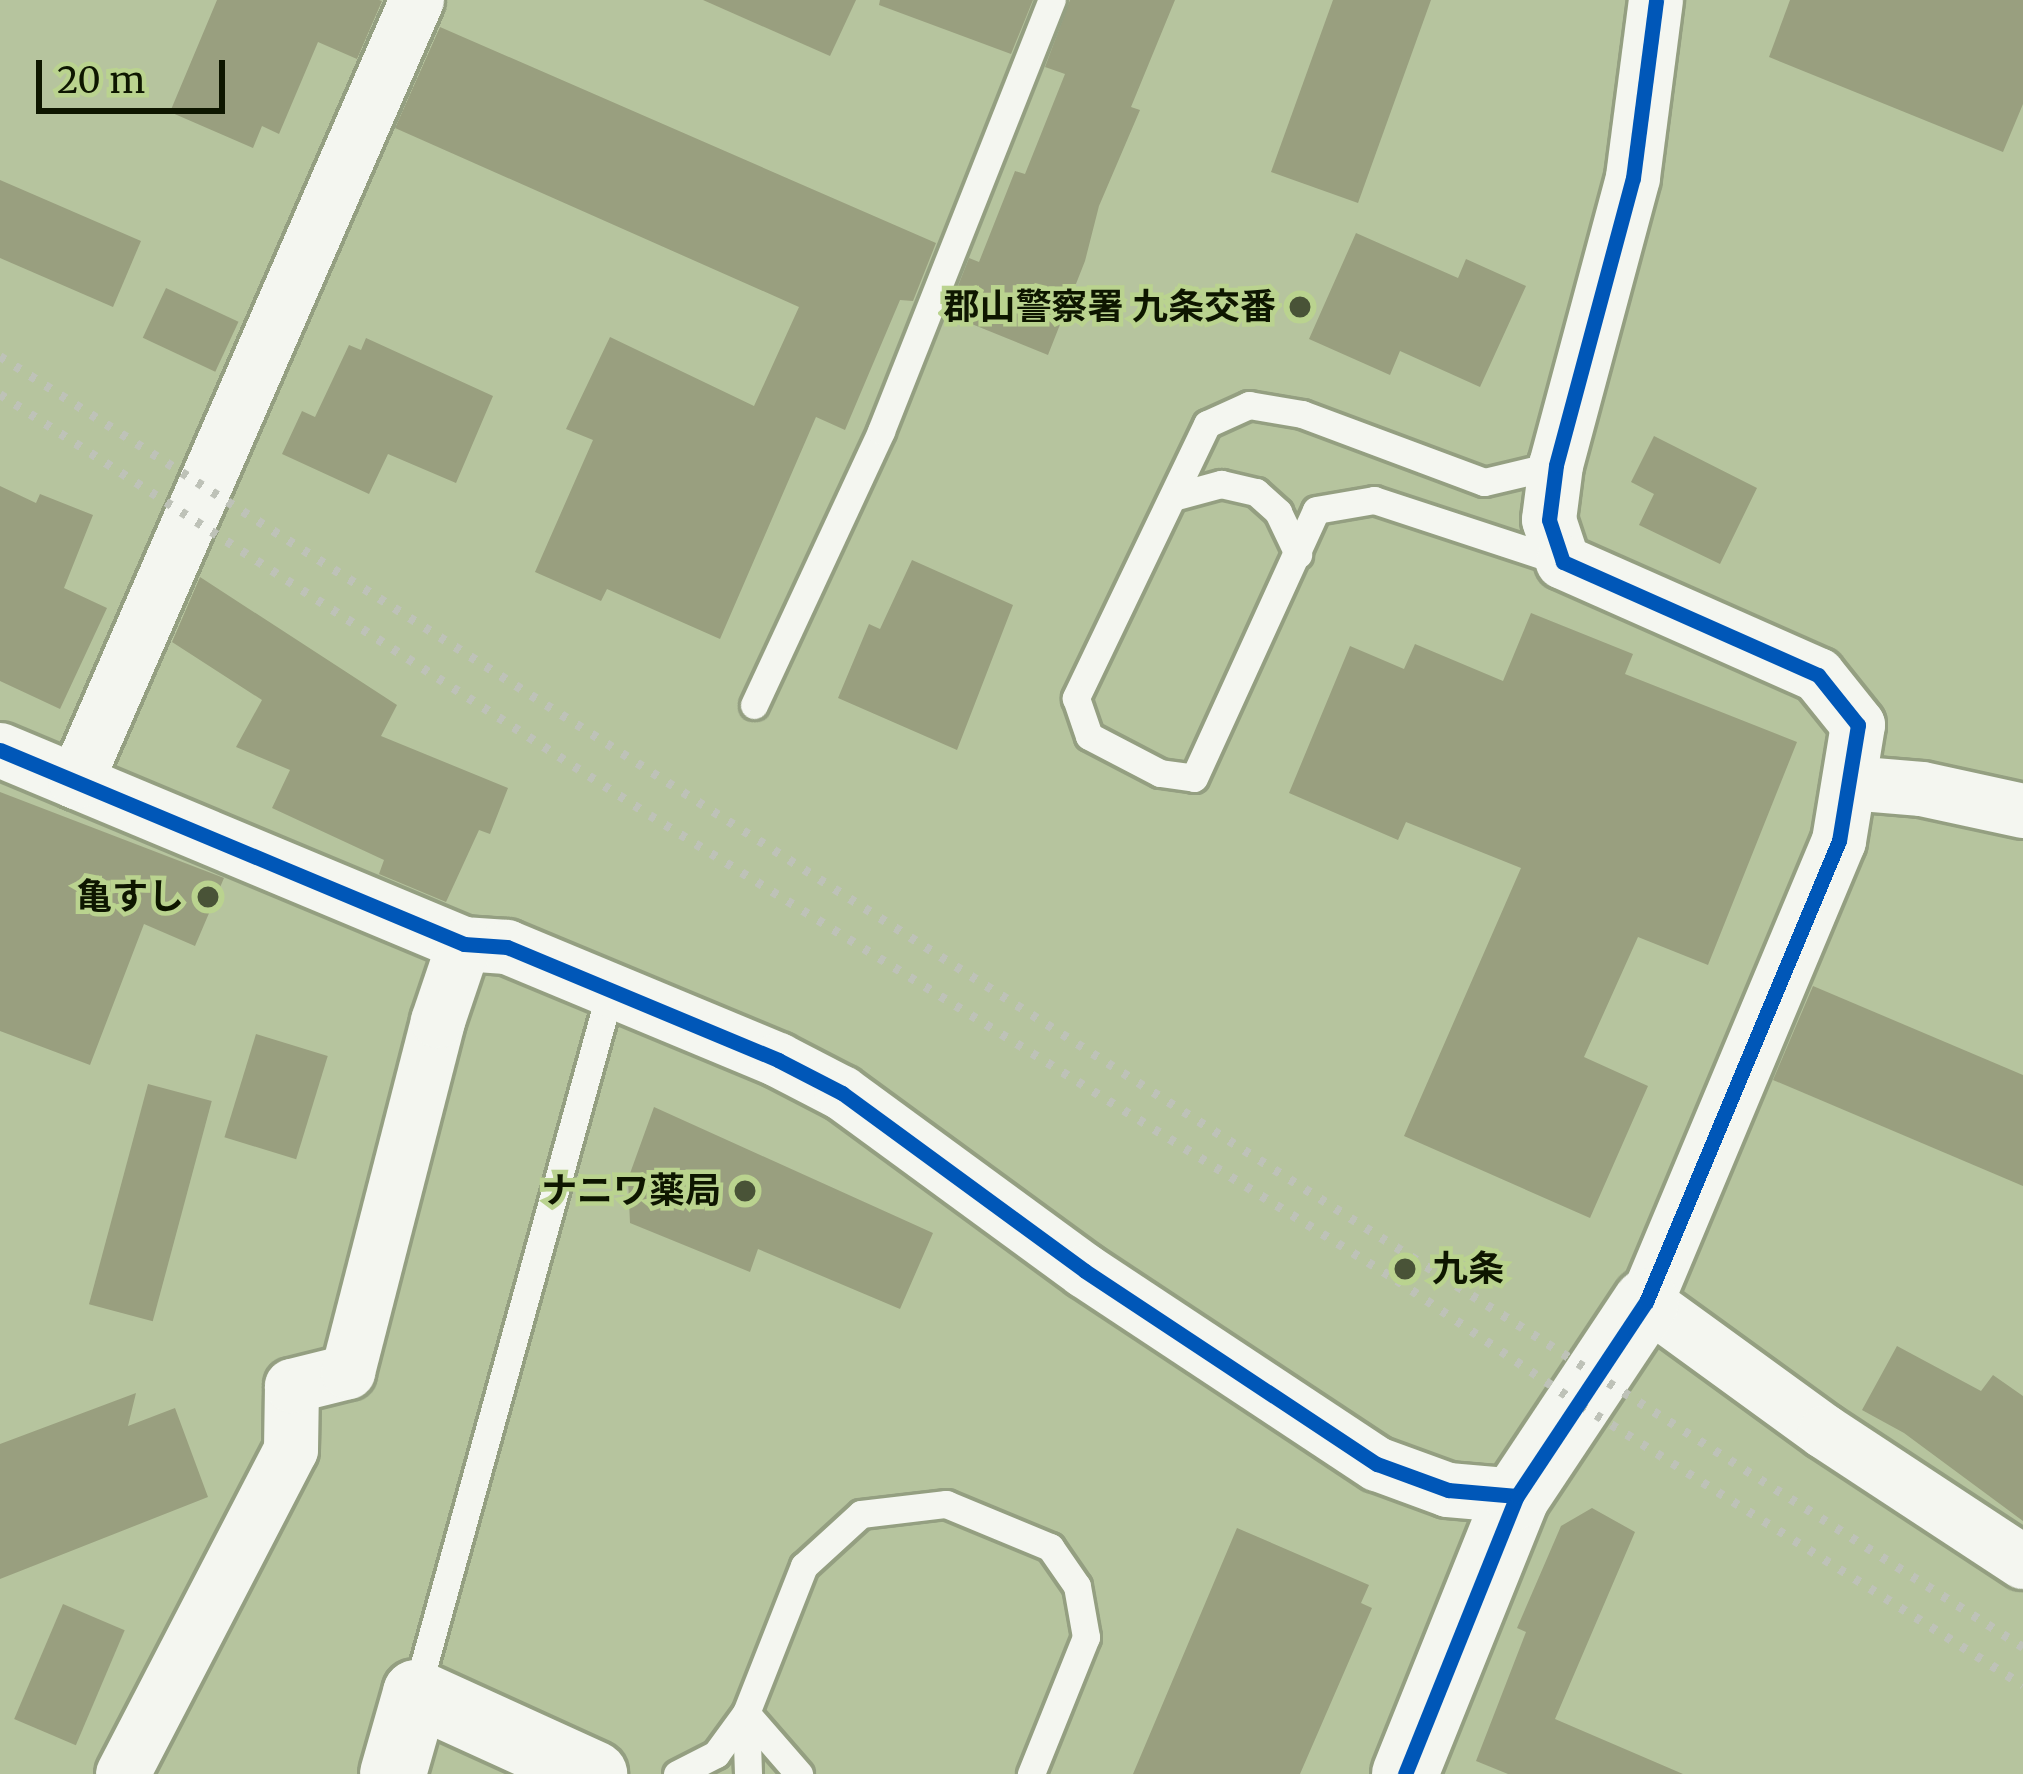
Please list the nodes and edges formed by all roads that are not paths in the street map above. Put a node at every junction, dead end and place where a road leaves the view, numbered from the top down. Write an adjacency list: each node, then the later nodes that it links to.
1 (417, 0): 10 (street)
2 (1052, 0): 8 (lane)
3 (1646, 3): 4 (street)
4 (1556, 465): 5 (lane); 7 (street)
5 (1173, 497): 6 (lane); 6 (lane)
6 (1298, 554): 7 (lane)
7 (1563, 562): 11 (street)
8 (754, 705)
9 (0, 750): 10 (street)
10 (76, 782): 13 (street)
11 (1850, 783): 12 (street); 15 (street)
12 (2023, 811)
13 (464, 944): 14 (street); 20 (street)
14 (610, 992): 16 (street); 18 (lane)
15 (1646, 1302): 16 (street); 17 (street)
16 (1517, 1496): 27 (street)
17 (2023, 1562)
18 (416, 1693): 21 (street); 22 (street)
19 (746, 1713): 23 (lane); 24 (lane); 25 (lane); 26 (lane)
20 (123, 1774)
21 (393, 1774)
22 (594, 1774)
23 (676, 1774)
24 (748, 1774)
25 (799, 1774)
26 (1031, 1774)
27 (1405, 1774)

